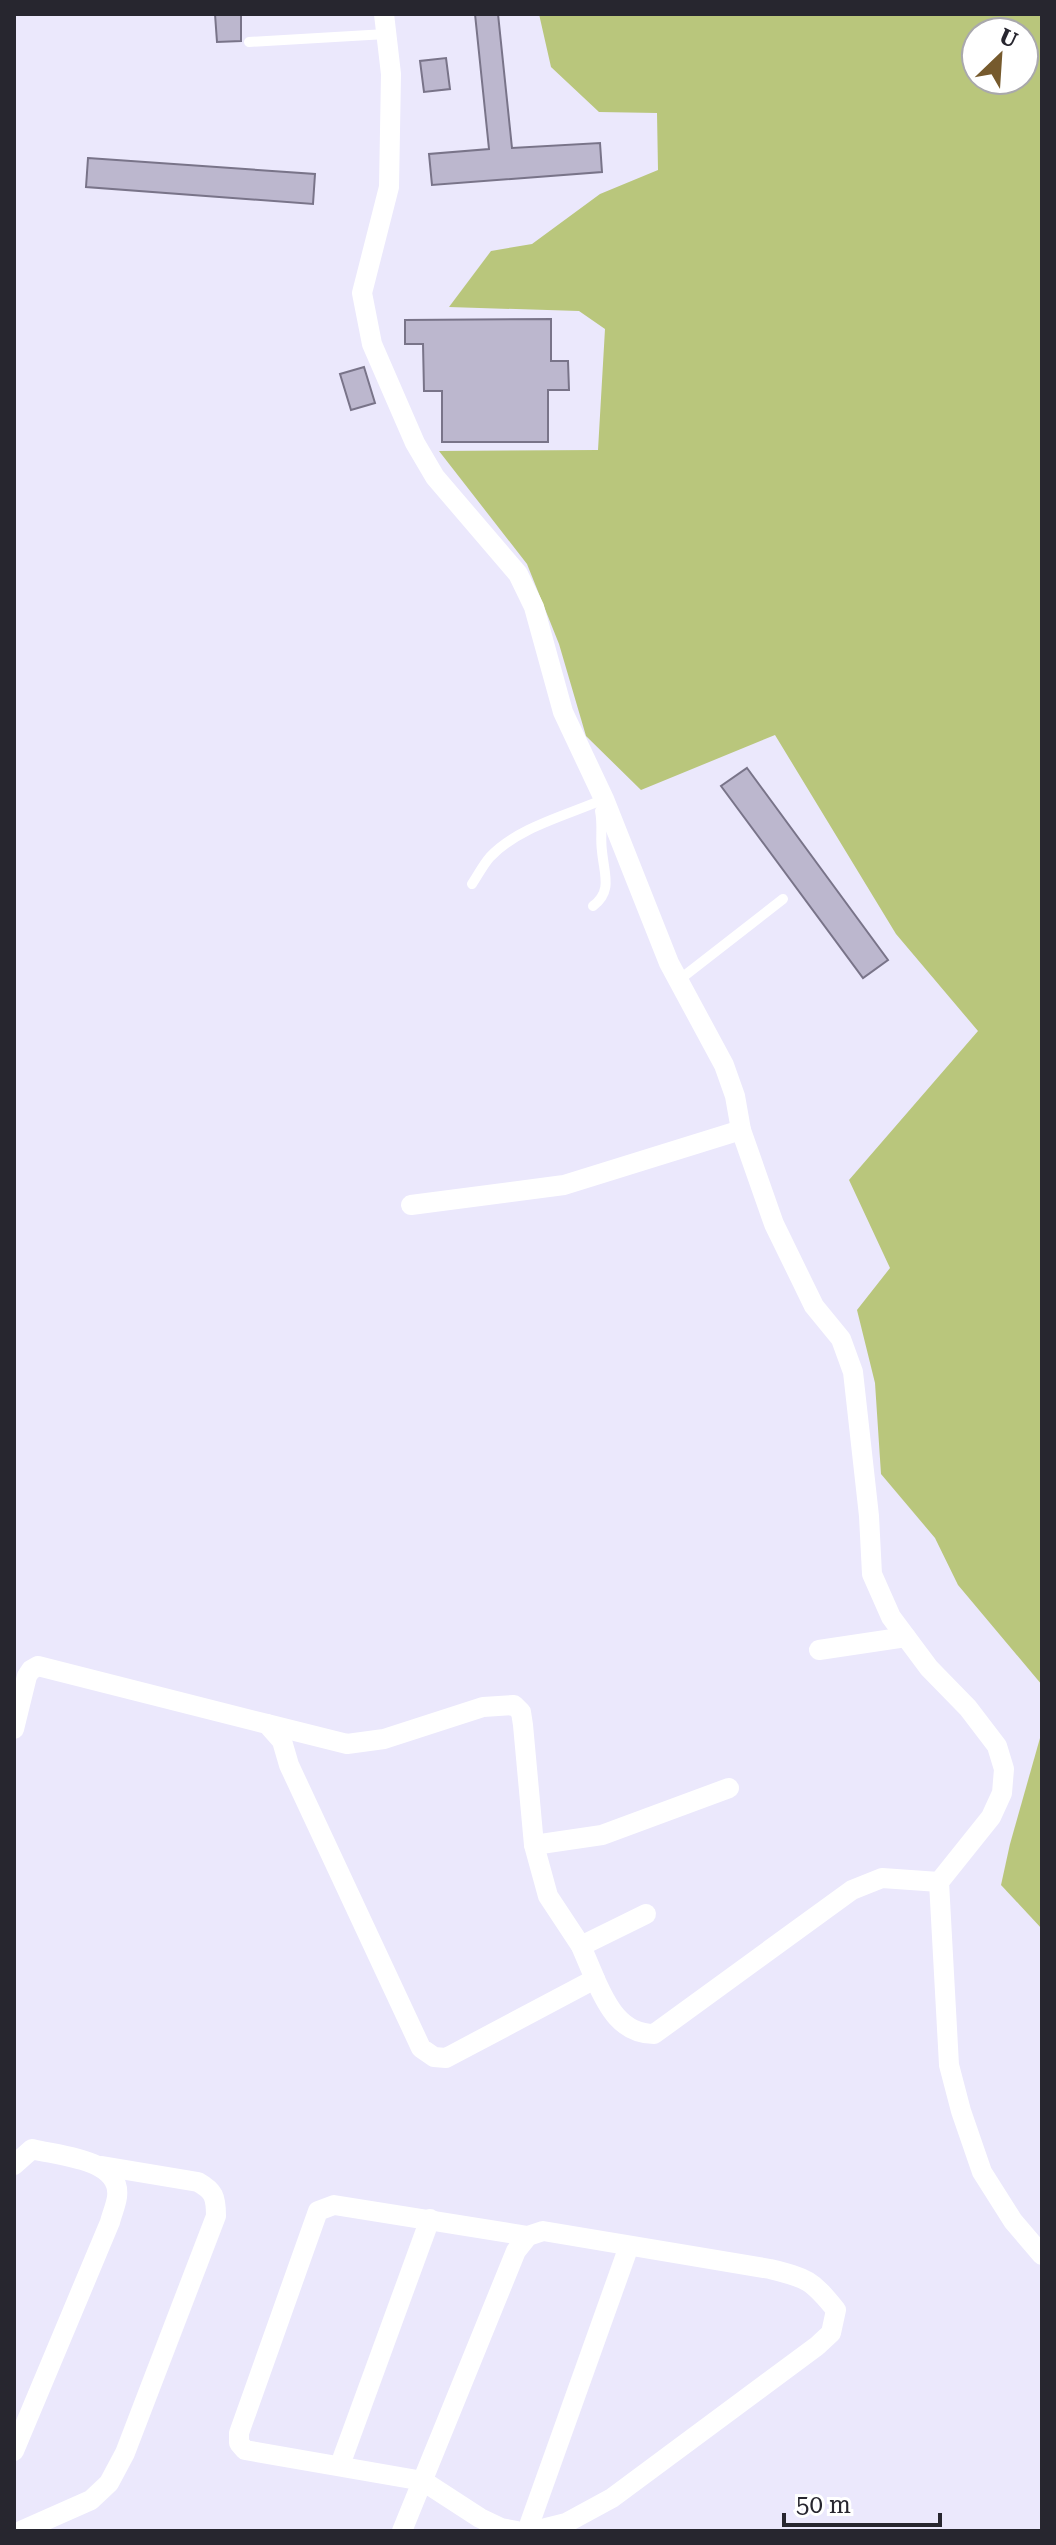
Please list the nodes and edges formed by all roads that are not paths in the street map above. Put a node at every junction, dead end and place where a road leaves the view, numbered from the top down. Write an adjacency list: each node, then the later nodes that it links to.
1 (385, 24): 2 (lane); 3 (street)
2 (249, 42)
3 (601, 800): 4 (lane); 6 (lane); 7 (street)
4 (472, 884)
5 (783, 899): 7 (lane)
6 (593, 906)
7 (679, 980): 8 (street)
8 (741, 1130): 9 (street); 10 (street)
9 (411, 1205)
10 (906, 1637): 11 (street); 16 (street)
11 (819, 1650)
12 (267, 1724): 13 (street); 15 (street); 19 (street)
13 (14, 1729)
14 (729, 1788): 15 (street)
15 (534, 1845): 18 (street)
16 (939, 1882): 19 (street); 26 (street)
17 (646, 1914): 18 (street)
18 (581, 1946): 19 (street)
19 (595, 1979)
20 (23, 2147): 21 (street); 22 (street)
21 (14, 2165)
22 (102, 2166): 27 (street); 30 (street)
23 (430, 2219): 24 (street); 28 (street); 28 (street)
24 (528, 2236): 25 (street); 29 (street)
25 (629, 2246): 33 (street); 34 (street)
26 (1042, 2255)
27 (14, 2451)
28 (340, 2465): 29 (street)
29 (423, 2481): 31 (street); 32 (street)
30 (21, 2531)
31 (402, 2531)
32 (517, 2531)
33 (527, 2531)
34 (534, 2531)

